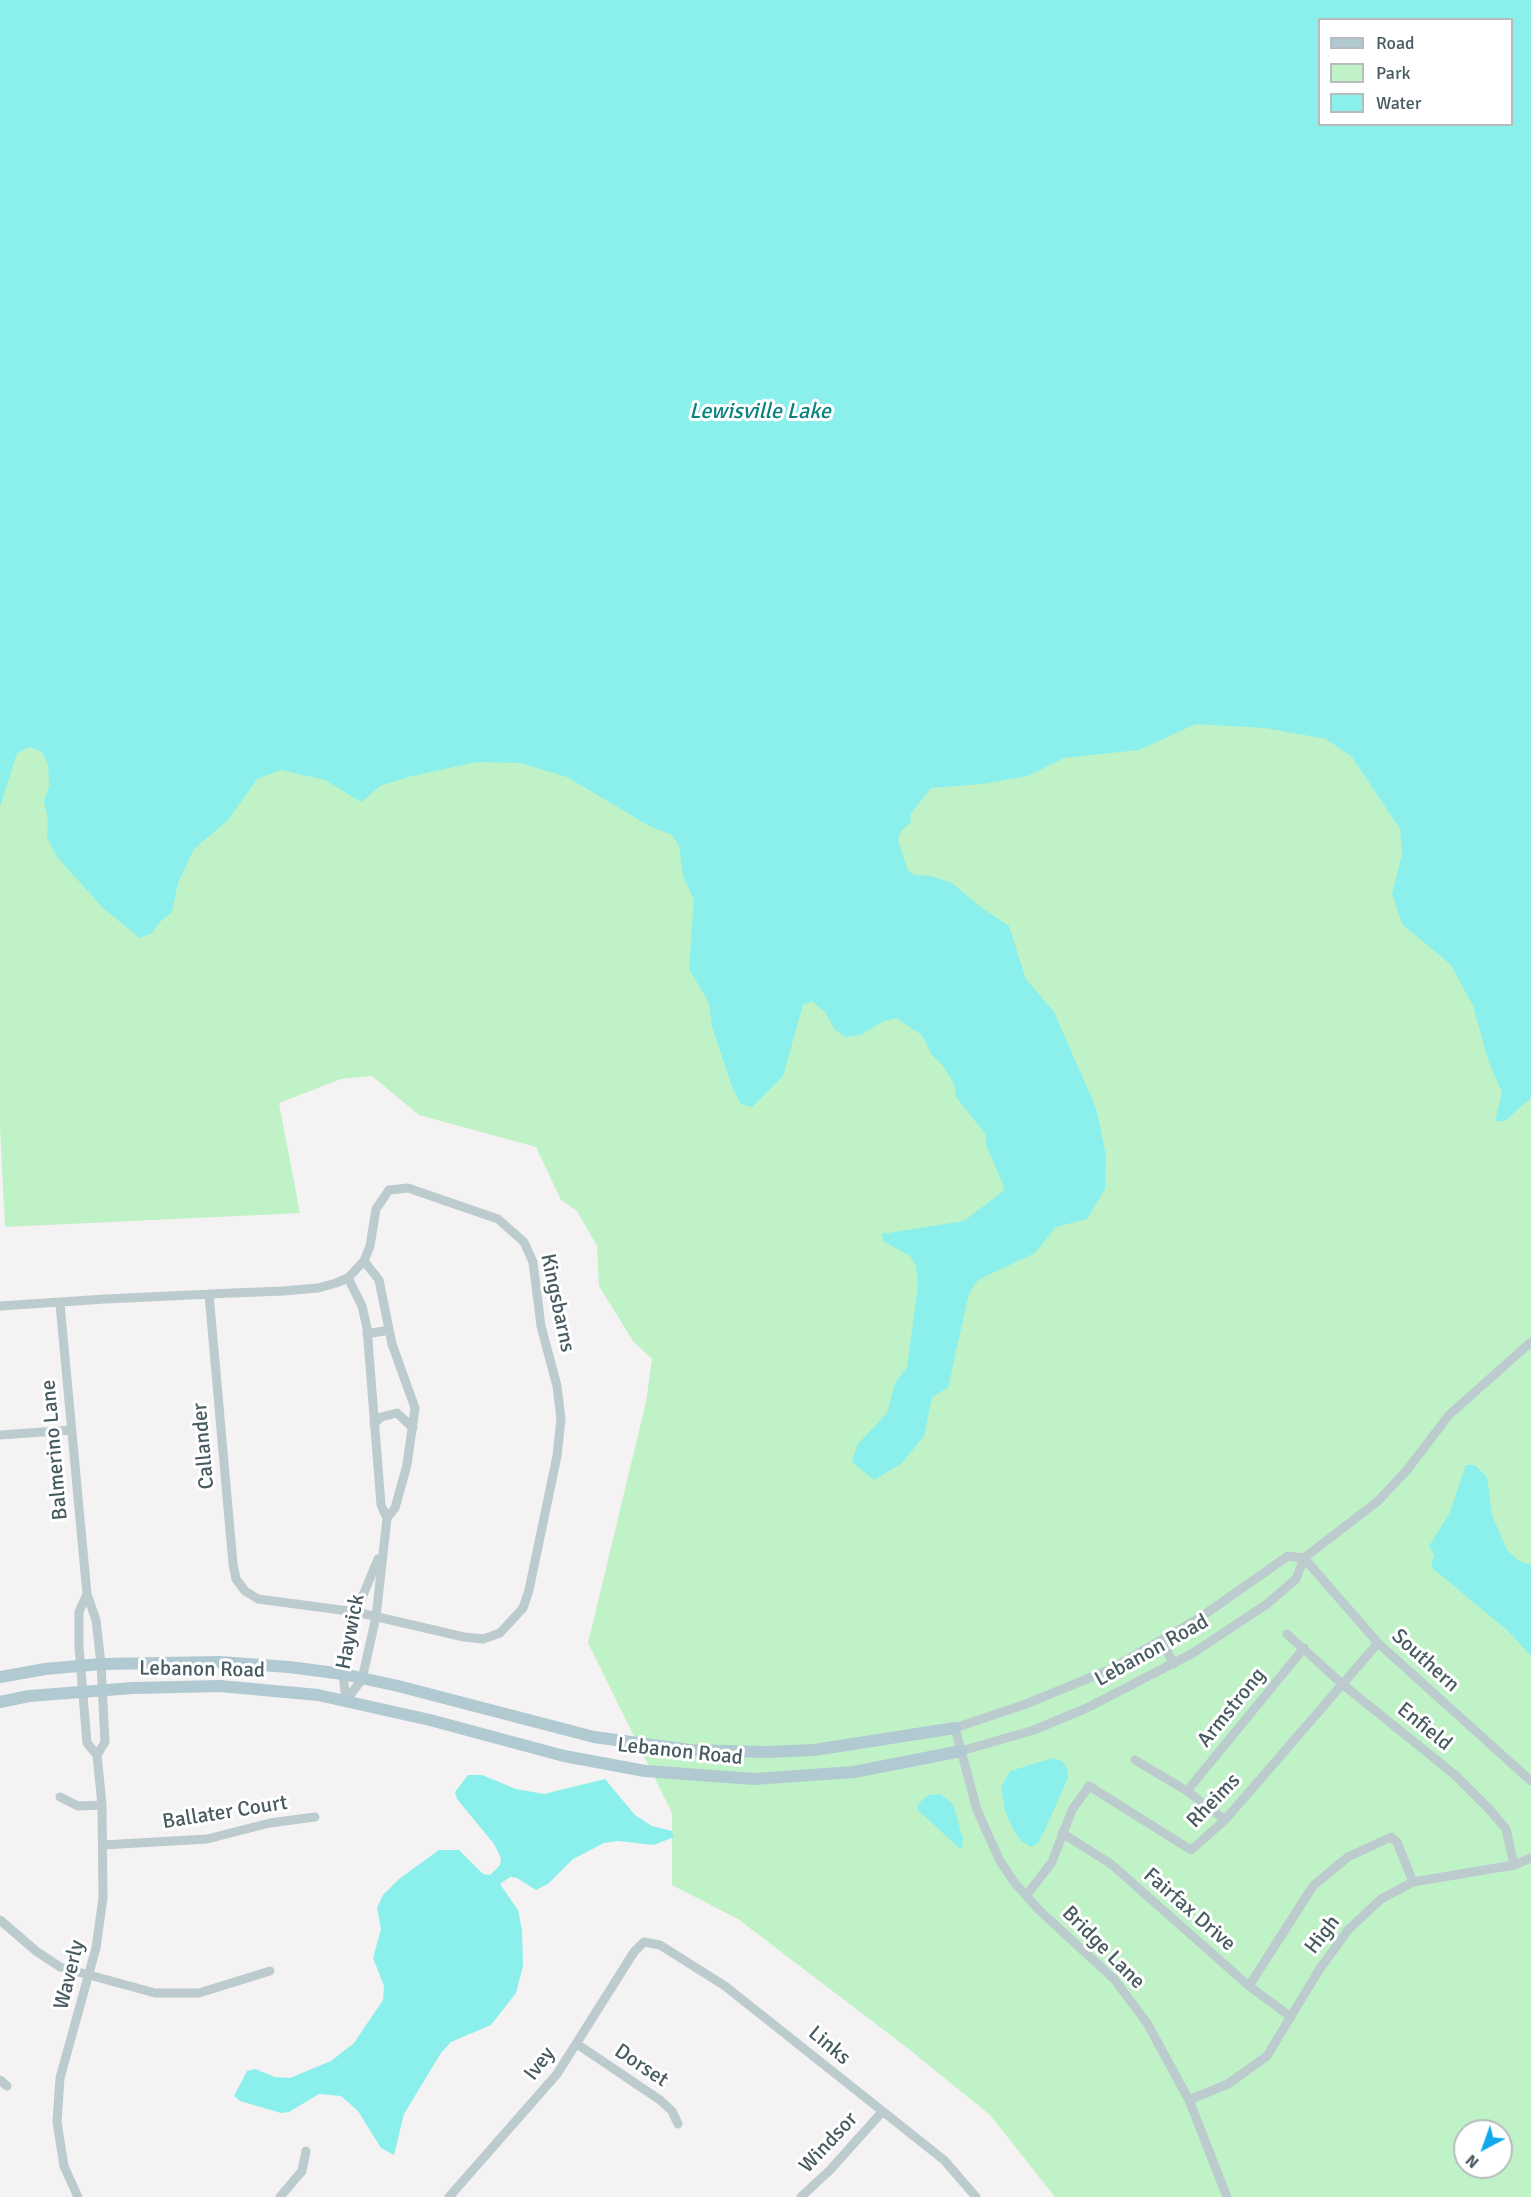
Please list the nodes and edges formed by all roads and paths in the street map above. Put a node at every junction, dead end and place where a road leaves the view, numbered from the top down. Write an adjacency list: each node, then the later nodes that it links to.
1 (364, 1261): 2 (street, Kingsbarns); 6 (street, Haywick); 18 (street, Kingsbarns)
2 (348, 1278): 3 (street, Kingsbarns); 7 (street, Haywick)
3 (209, 1294): 4 (street, Kingsbarns); 17 (street, Callander)
4 (60, 1304): 5 (street, Kingsbarns); 11 (street, Balmerino Lane)
5 (0, 1306)
6 (388, 1330): 7 (street); 10 (street, Haywick)
7 (367, 1335): 9 (street, Haywick)
8 (1531, 1342): 15 (street, Lebanon Road)
9 (374, 1424): 10 (street); 13 (street, Haywick)
10 (413, 1428): 13 (street, Haywick)
11 (71, 1430): 12 (street); 16 (street, Balmerino Lane)
12 (0, 1435)
13 (387, 1518): 14 (street, Haywick)
14 (382, 1549): 17 (street, Haywick); 18 (street, Haywick)
15 (1304, 1558): 22 (street, Lebanon Road); 23 (street, Southern); 26 (street, Lebanon Road)
16 (87, 1594): 25 (street, Balmerino Lane); 27 (street, Balmerino Lane)
17 (356, 1612): 18 (street); 20 (street, Haywick)
18 (376, 1617): 21 (street, Haywick)
19 (1287, 1634): 24 (street, Enfield)
20 (351, 1637): 21 (street); 28 (street, Haywick)
21 (371, 1641): 30 (street, Haywick)
22 (1162, 1642): 26 (street); 36 (street, Lebanon Road)
23 (1378, 1643): 31 (street, Rheims); 40 (street, Southern)
24 (1304, 1648): 31 (street, Enfield); 41 (street, Armstrong)
25 (101, 1664): 27 (main road, Lebanon Road); 28 (main road, Lebanon Road); 32 (street, Balmerino Lane)
26 (1174, 1664): 37 (street, Lebanon Road)
27 (80, 1666): 29 (main road, Lebanon Road); 33 (street, Balmerino Lane)
28 (343, 1674): 30 (main road, Lebanon Road); 34 (street, Haywick)
29 (0, 1677)
30 (363, 1679): 34 (street, Haywick); 36 (main road, Lebanon Road)
31 (1341, 1683): 45 (street, Rheims); 49 (street, Enfield)
32 (101, 1691): 33 (main road, Lebanon Road); 34 (main road, Lebanon Road); 38 (street, Waverly)
33 (82, 1692): 35 (main road, Lebanon Road); 38 (street, Waverly)
34 (346, 1701): 37 (main road, Lebanon Road)
35 (0, 1702)
36 (955, 1728): 37 (street, Bridge Lane)
37 (961, 1751): 51 (street, Bridge Lane)
38 (97, 1755): 43 (street, Waverly)
39 (1135, 1760): 41 (street)
40 (1531, 1780)
41 (1187, 1791): 45 (street)
42 (60, 1797): 43 (street)
43 (102, 1805): 47 (street, Waverly)
44 (315, 1817): 47 (street, Ballater Court)
45 (1225, 1820): 46 (street, Rheims)
46 (1062, 1833): 51 (street, Rheims); 56 (street, Fairfax Drive)
47 (103, 1845): 55 (street, Waverly)
48 (1531, 1858): 49 (street, High)
49 (1514, 1865): 50 (street, High)
50 (1413, 1882): 56 (street); 57 (street, High)
51 (1026, 1896): 59 (street, Bridge Lane)
52 (0, 1920): 55 (street)
53 (644, 1942): 58 (street, Ivey); 60 (street, Links)
54 (270, 1971): 55 (street)
55 (89, 1977): 63 (street, Waverly)
56 (1249, 1986): 57 (street, Fairfax Drive)
57 (1291, 2016): 59 (street, High)
58 (576, 2044): 61 (street, Dorset); 65 (street, Ivey)
59 (1189, 2100): 68 (street, Bridge Lane)
60 (882, 2112): 66 (street, Windsor); 67 (street, Links)
61 (678, 2124)
62 (306, 2151): 64 (street)
63 (78, 2197)
64 (280, 2197)
65 (449, 2197)
66 (801, 2197)
67 (976, 2197)
68 (1227, 2197)

